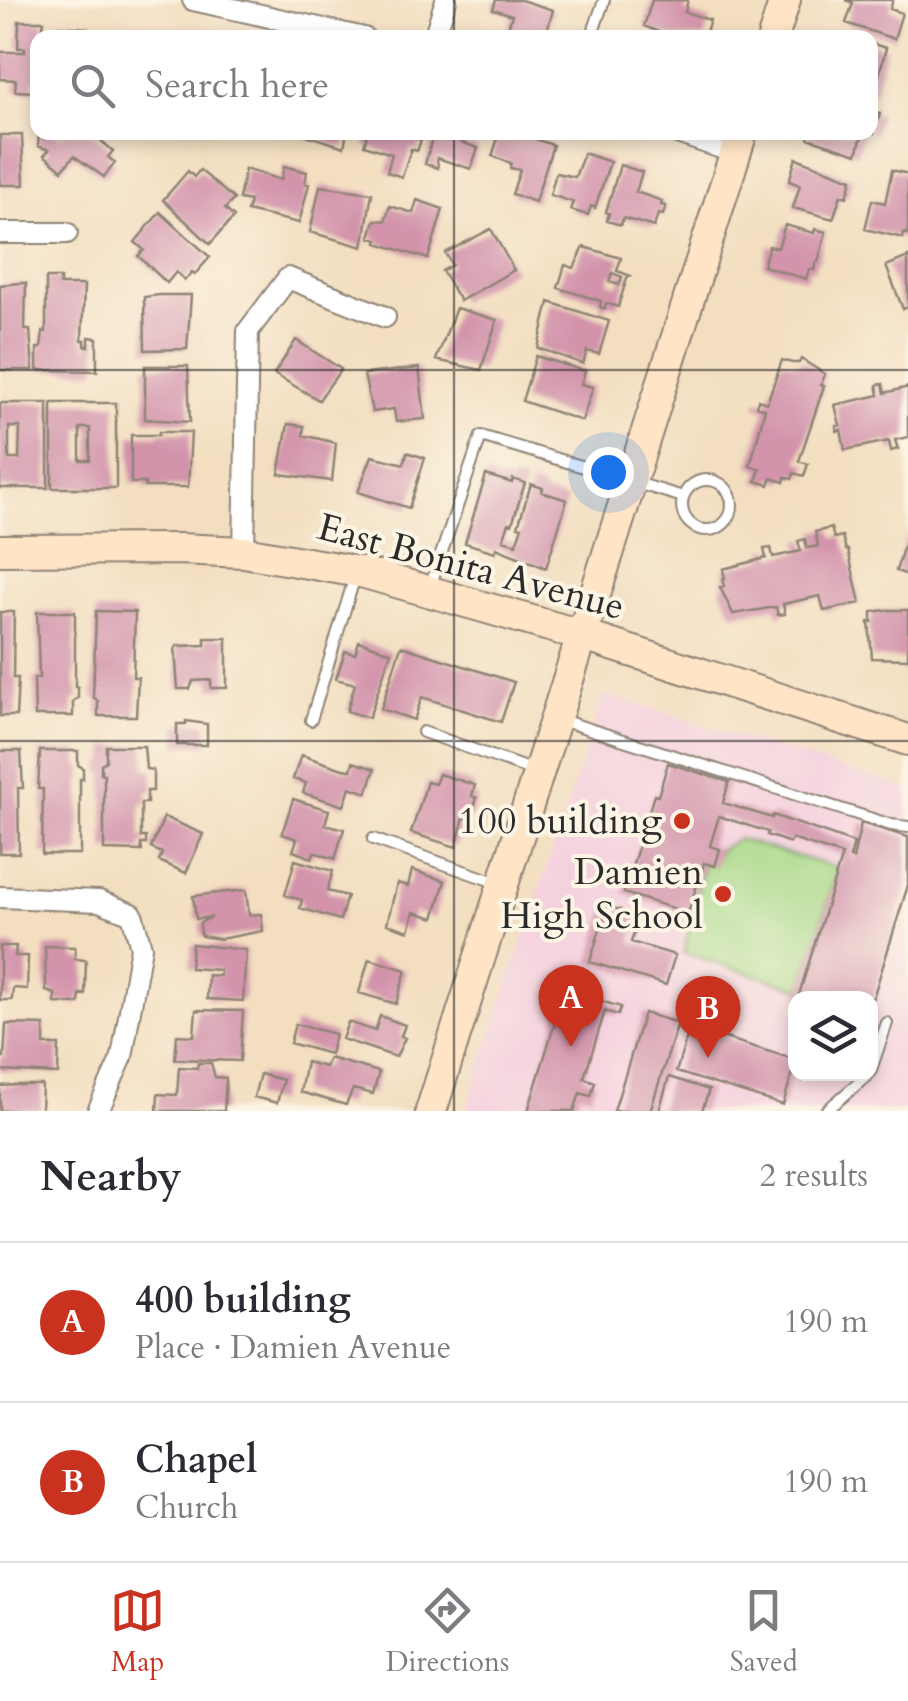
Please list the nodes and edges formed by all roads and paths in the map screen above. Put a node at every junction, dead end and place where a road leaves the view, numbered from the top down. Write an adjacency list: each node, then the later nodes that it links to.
1 (193, 0): 5 (street)
2 (446, 0): 6 (street)
3 (604, 0): 7 (lane)
4 (785, 0): 8 (main road)
5 (328, 30)
6 (437, 30)
7 (595, 30)
8 (776, 30)
9 (739, 143): 13 (main road)
10 (68, 233): 11 (street)
11 (0, 234)
12 (384, 318): 16 (street)
13 (631, 482): 14 (lane); 18 (lane); 19 (main road)
14 (682, 497): 14 (lane)
15 (0, 550): 16 (main road, East Bonita Avenue)
16 (244, 552): 17 (main road, East Bonita Avenue)
17 (356, 572): 18 (main road, East Bonita Avenue); 21 (lane)
18 (428, 592): 19 (main road, East Bonita Avenue)
19 (584, 636): 20 (main road); 23 (main road, East Bonita Avenue)
20 (558, 719): 24 (main road); 25 (lane)
21 (311, 720)
22 (422, 732): 24 (lane)
23 (908, 740)
24 (540, 773): 27 (main road)
25 (908, 827)
26 (373, 838): 27 (lane)
27 (504, 886): 33 (main road)
28 (0, 897): 32 (street)
29 (888, 1023): 30 (lane)
30 (878, 1051)
31 (861, 1081): 34 (lane)
32 (98, 1111)
33 (432, 1111)
34 (826, 1111)

